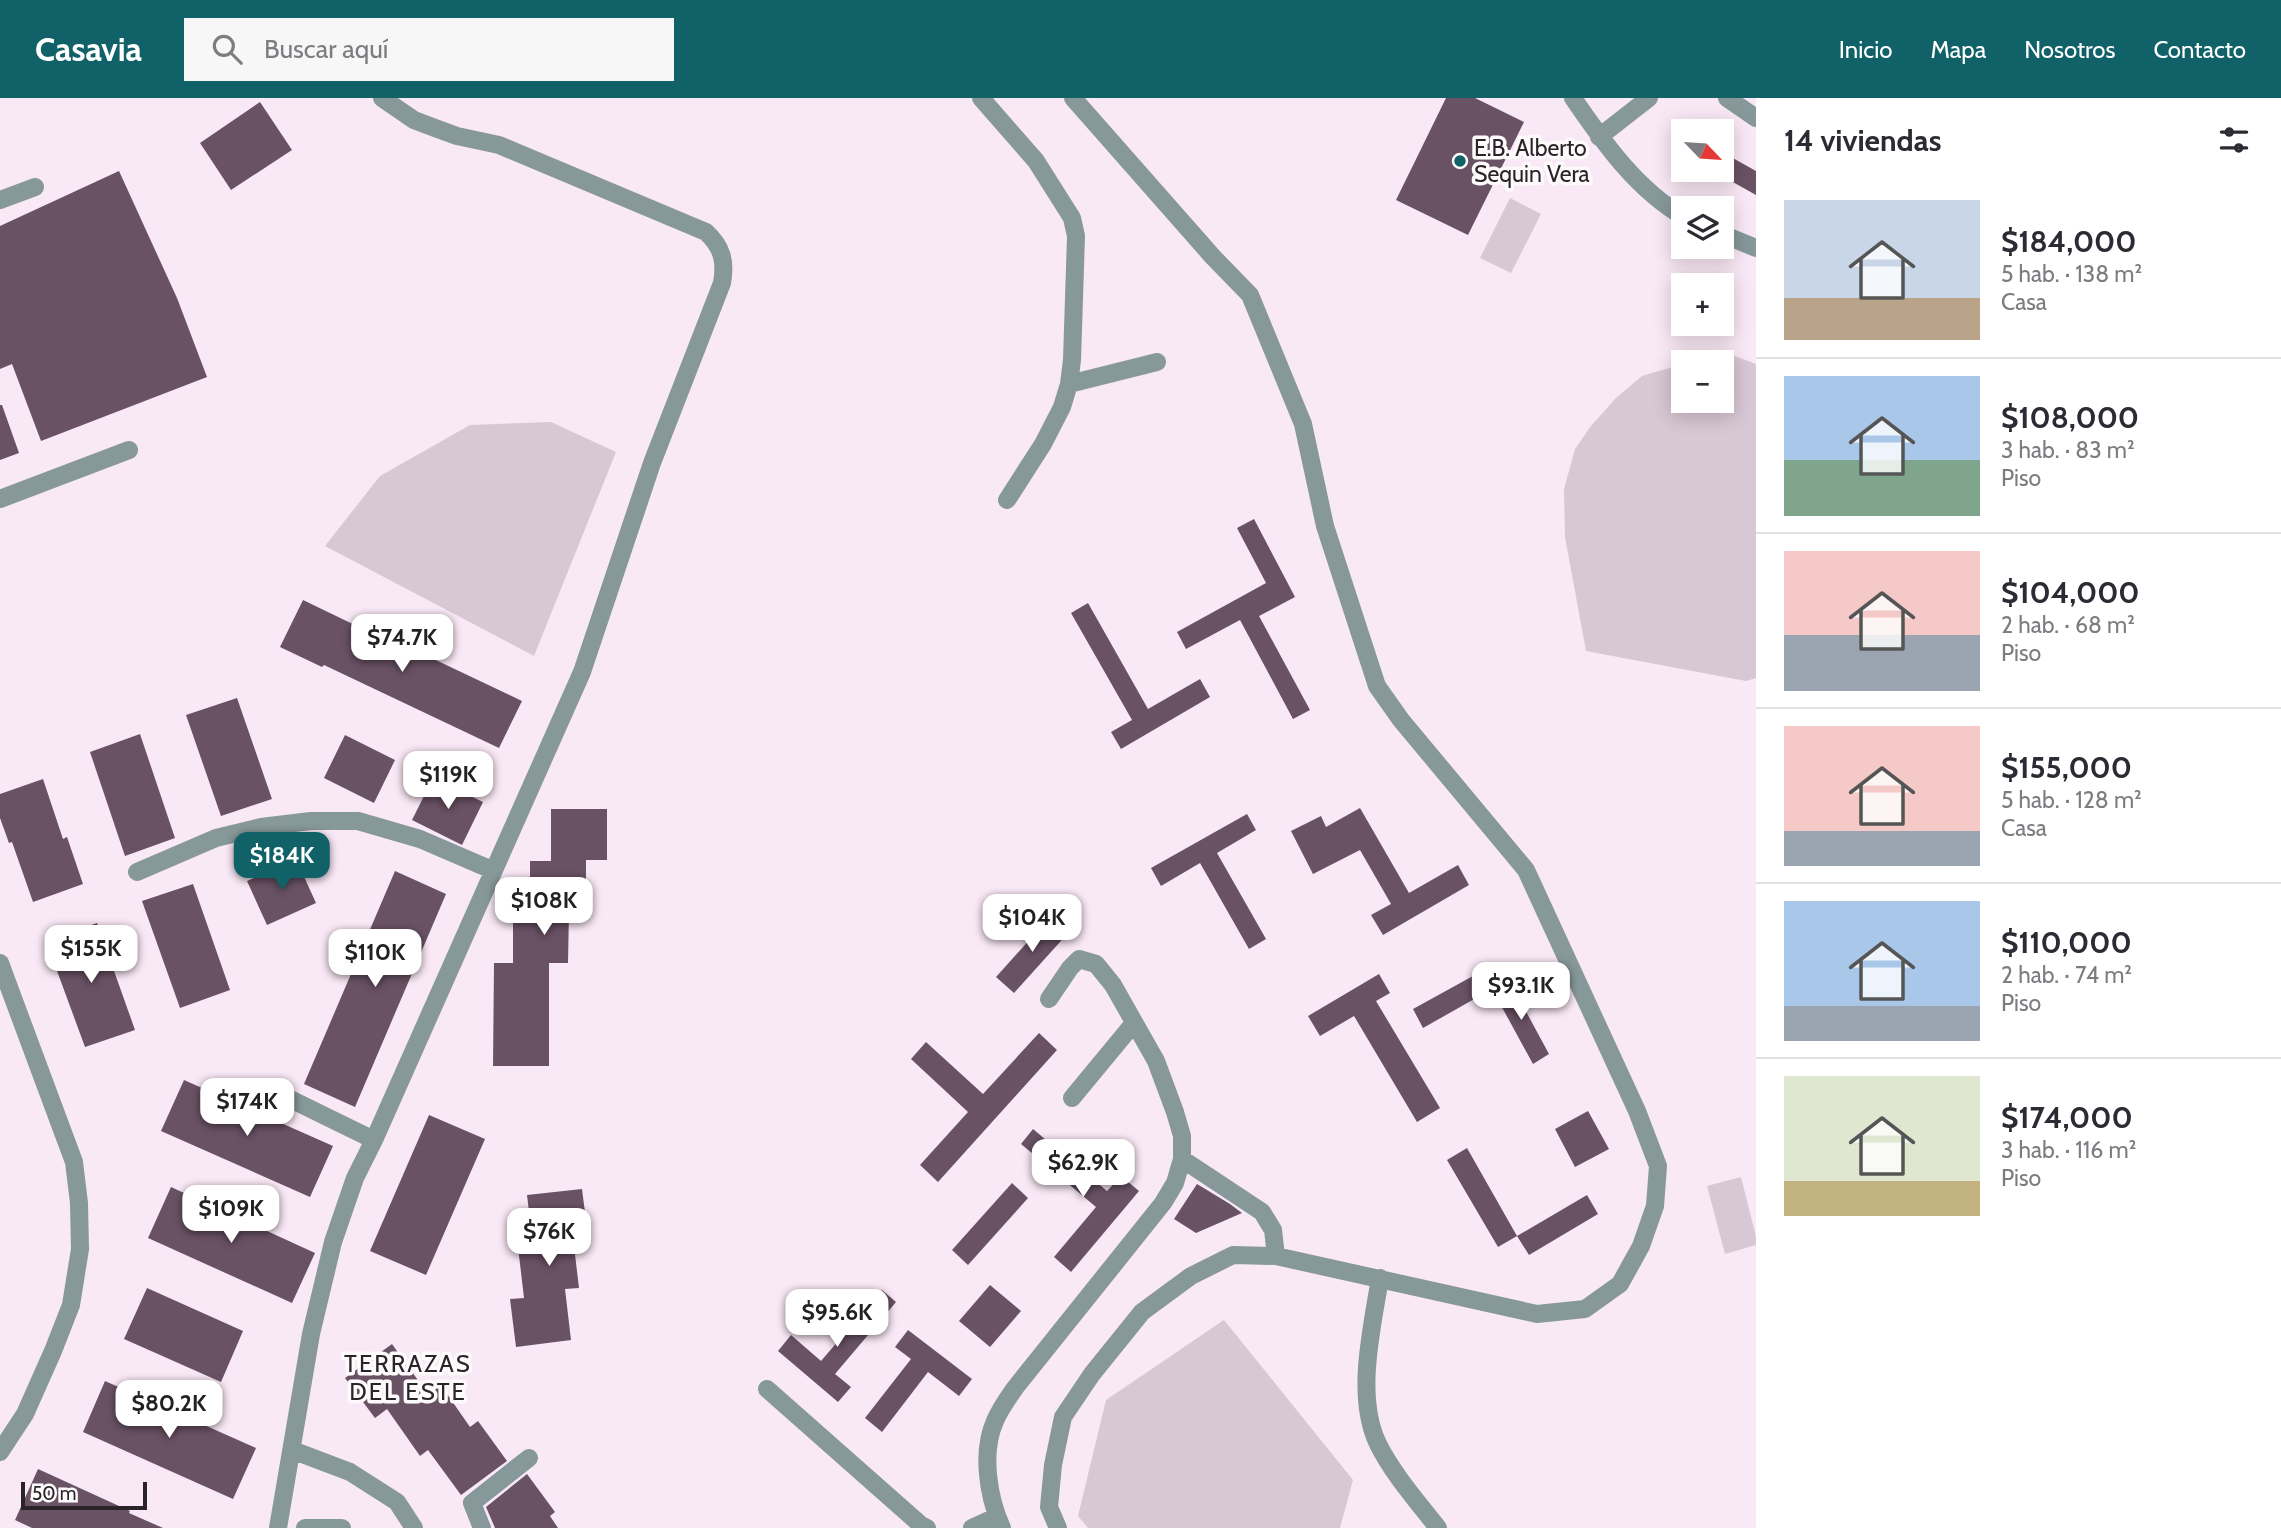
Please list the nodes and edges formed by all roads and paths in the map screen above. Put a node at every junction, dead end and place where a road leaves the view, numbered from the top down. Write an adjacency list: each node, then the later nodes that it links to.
1 (382, 98): 19 (street)
2 (981, 98): 15 (street)
3 (1073, 98): 29 (street)
4 (1573, 98): 8 (street)
5 (1649, 98): 8 (street)
6 (1727, 98): 7 (street)
7 (1756, 118)
8 (1599, 137): 11 (street)
9 (35, 187): 10 (street)
10 (0, 200)
11 (1671, 209)
12 (1734, 239): 13 (street)
13 (1756, 248)
14 (1157, 362): 15 (street)
15 (1069, 384): 18 (street)
16 (129, 450): 17 (street)
17 (0, 499)
18 (1007, 500)
19 (492, 870): 20 (street); 26 (street)
20 (137, 872)
21 (0, 963): 32 (street)
22 (1049, 999): 23 (street)
23 (1134, 1023): 25 (street); 27 (street)
24 (282, 1095): 26 (street)
25 (1072, 1098)
26 (374, 1140): 31 (street)
27 (1182, 1159): 28 (street); 34 (street)
28 (1276, 1255): 29 (street); 42 (street)
29 (1380, 1278): 43 (street)
30 (767, 1389): 40 (street)
31 (292, 1450): 35 (street); 38 (street)
32 (0, 1452)
33 (530, 1458): 39 (street)
34 (999, 1522): 41 (street)
35 (278, 1528)
36 (305, 1528): 37 (street)
37 (342, 1528)
38 (414, 1528)
39 (482, 1528)
40 (927, 1528)
41 (972, 1528)
42 (1058, 1528)
43 (1438, 1528)

